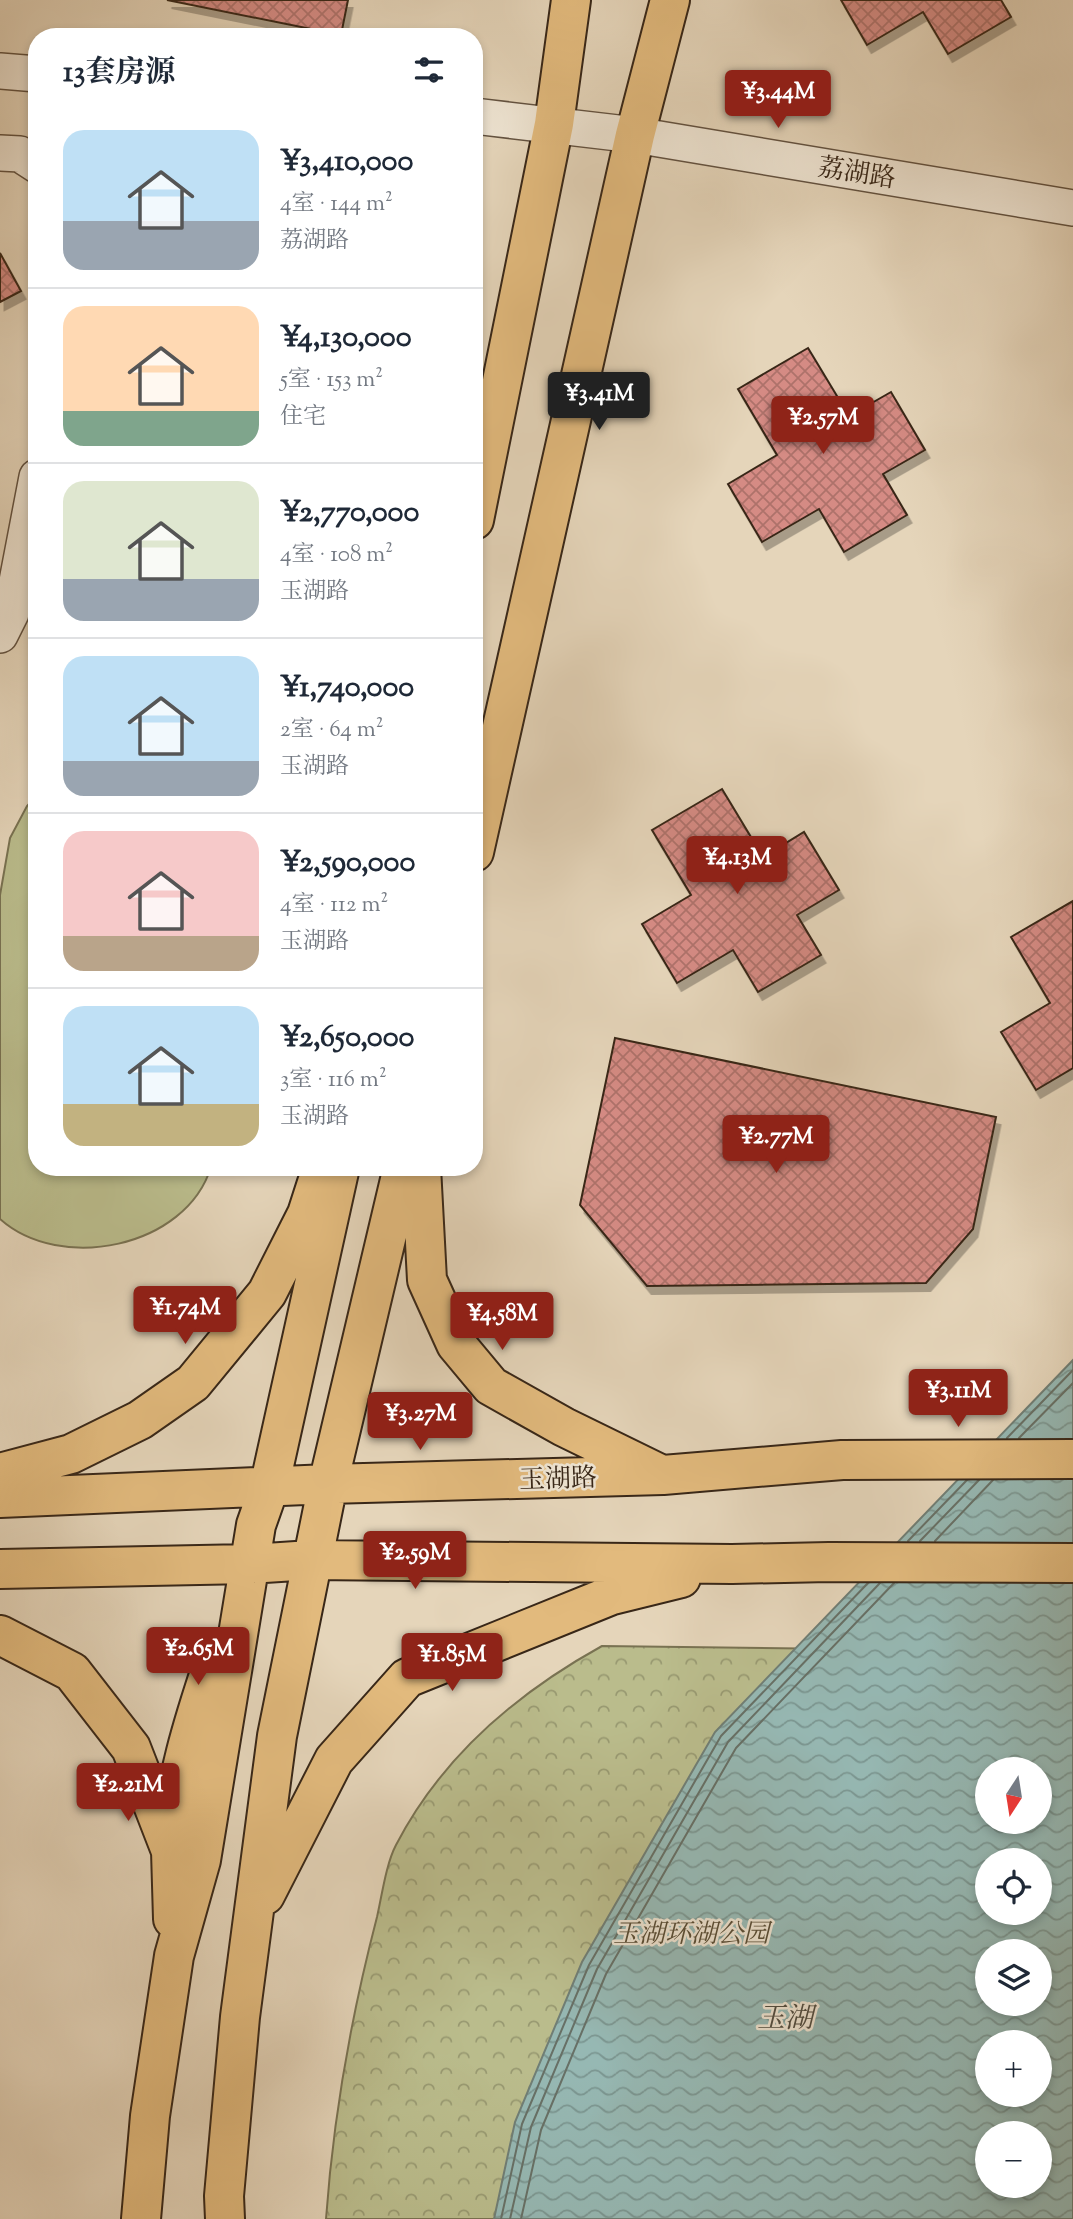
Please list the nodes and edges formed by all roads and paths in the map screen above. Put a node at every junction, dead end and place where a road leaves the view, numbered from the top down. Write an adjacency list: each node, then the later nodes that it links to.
1 (571, 0): 6 (main road)
2 (670, 0): 7 (main road)
3 (0, 71): 4 (street)
4 (28, 73)
5 (483, 117): 6 (street, 荔湖路)
6 (554, 124): 7 (street, 荔湖路); 11 (main road)
7 (635, 135): 10 (street, 荔湖路); 14 (main road)
8 (0, 153): 9 (street)
9 (28, 160)
10 (1073, 208)
11 (483, 475)
12 (28, 524): 13 (street)
13 (0, 635)
14 (483, 812)
15 (319, 1176): 20 (main road)
16 (338, 1176): 23 (main road)
17 (401, 1176): 22 (main road)
18 (421, 1176): 21 (main road)
19 (1073, 1460): 21 (main road, 玉湖路)
20 (0, 1473)
21 (663, 1475): 22 (main road, 玉湖路)
22 (328, 1484): 23 (main road, 玉湖路); 25 (main road)
23 (270, 1488): 24 (main road, 玉湖路); 27 (main road)
24 (0, 1498)
25 (311, 1560): 27 (main road); 28 (main road); 33 (main road)
26 (1073, 1563): 28 (main road)
27 (249, 1564): 29 (main road); 30 (main road)
28 (732, 1564): 33 (main road)
29 (0, 1569)
30 (243, 1602): 32 (main road); 34 (main road)
31 (0, 1635): 32 (main road)
32 (171, 1851): 34 (main road)
33 (252, 1921): 36 (main road)
34 (174, 1956): 35 (main road)
35 (142, 2219)
36 (225, 2219)

